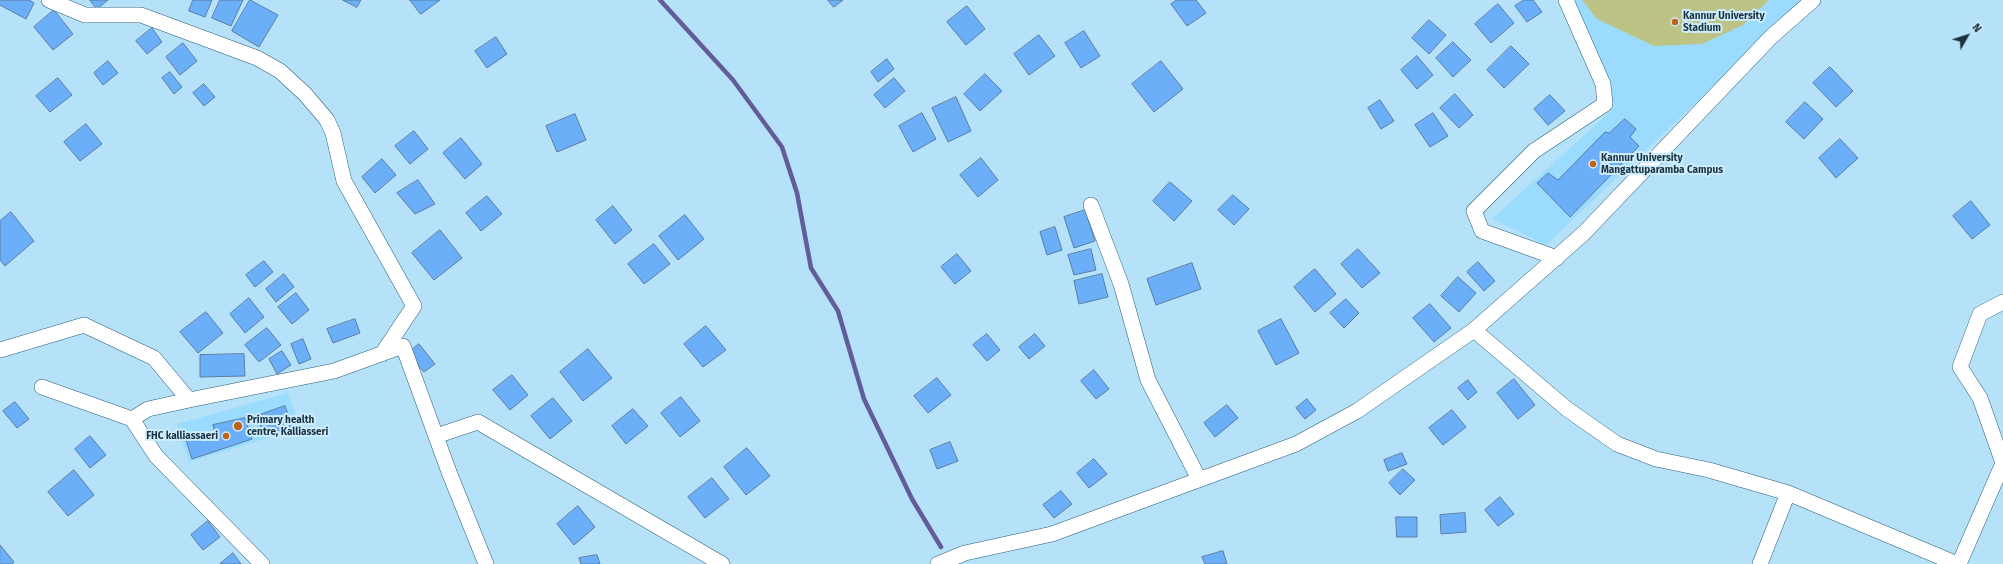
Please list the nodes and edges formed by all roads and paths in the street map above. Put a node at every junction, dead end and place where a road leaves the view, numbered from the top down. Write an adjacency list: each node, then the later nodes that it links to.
1 (49, 0): 9 (street)
2 (1566, 0): 5 (street)
3 (1813, 0): 5 (street)
4 (1091, 206): 14 (street)
5 (1557, 258): 7 (street)
6 (2003, 302): 21 (street)
7 (1474, 330): 14 (street); 15 (street)
8 (0, 350): 11 (street)
9 (382, 354): 11 (street); 13 (street)
10 (42, 387): 12 (street)
11 (189, 400): 12 (street)
12 (132, 419): 16 (street)
13 (436, 436): 17 (street); 18 (street)
14 (1199, 479): 19 (street)
15 (1788, 493): 20 (street); 21 (street)
16 (262, 564)
17 (486, 564)
18 (722, 564)
19 (938, 564)
20 (1760, 564)
21 (1958, 564)

